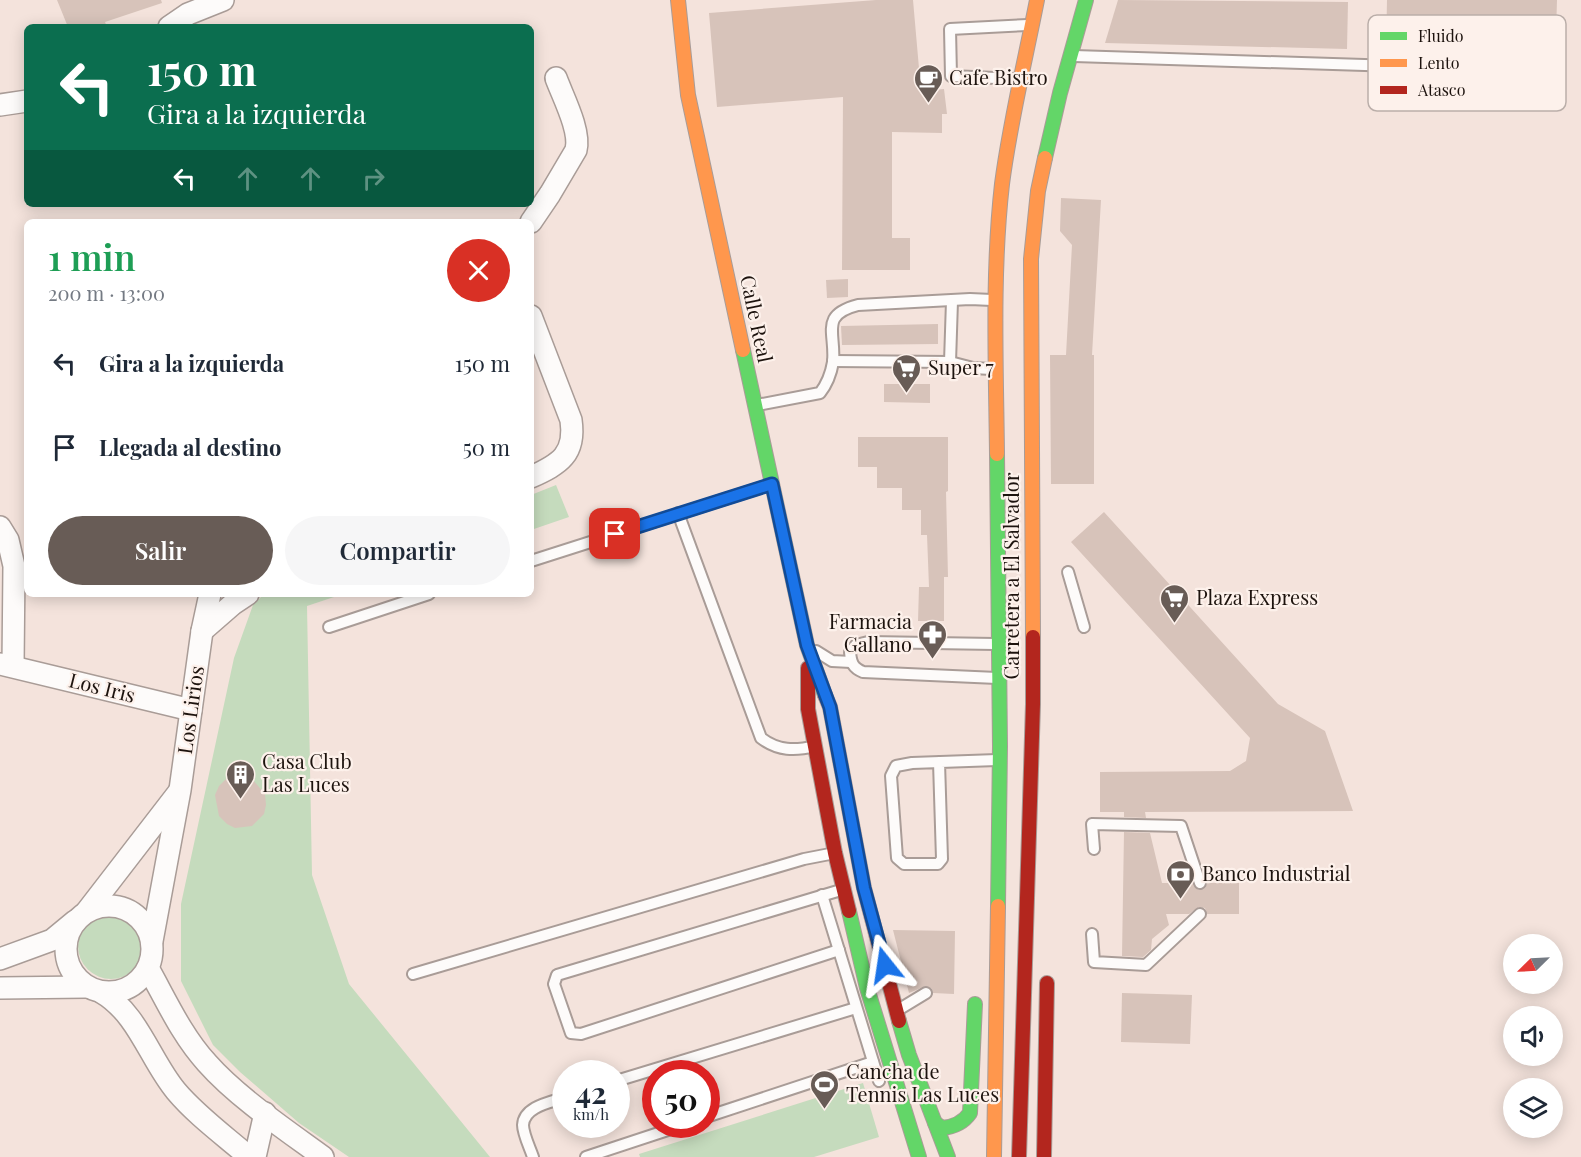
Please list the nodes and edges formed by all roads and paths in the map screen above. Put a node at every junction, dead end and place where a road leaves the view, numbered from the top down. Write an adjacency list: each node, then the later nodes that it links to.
1 (222, 0): 5 (street)
2 (678, 0): 20 (main road, Calle Real)
3 (1037, 0): 6 (main road, Carretera a El Salvador)
4 (1086, 0): 7 (main road, Carretera a El Salvador)
5 (173, 24)
6 (1031, 25): 10 (main road, Carretera a El Salvador); 10 (lane)
7 (1070, 56): 8 (lane); 39 (main road, Carretera a El Salvador)
8 (1368, 65)
9 (556, 78): 13 (street)
10 (1020, 79): 15 (main road, Carretera a El Salvador)
11 (24, 102): 12 (street)
12 (0, 105)
13 (533, 219)
14 (952, 300): 15 (lane); 17 (lane); 18 (lane)
15 (995, 300): 19 (main road, Carretera a El Salvador)
16 (534, 324): 21 (street)
17 (833, 361): 18 (lane); 20 (lane)
18 (950, 362): 19 (lane)
19 (996, 370): 33 (main road, Carretera a El Salvador)
20 (754, 405): 22 (main road, Calle Real)
21 (534, 476)
22 (772, 484): 23 (lane); 34 (main road, Calle Real)
23 (678, 513): 25 (lane); 40 (lane)
24 (0, 527): 36 (street, Los Iris)
25 (534, 560)
26 (1068, 572): 31 (lane)
27 (209, 597): 32 (street, Los Lirios)
28 (244, 597): 32 (street)
29 (420, 597): 30 (lane)
30 (329, 627)
31 (1084, 627)
32 (202, 631): 38 (street, Los Lirios)
33 (998, 644): 35 (lane); 37 (main road, Carretera a El Salvador)
34 (807, 645): 35 (lane); 40 (main road, Calle Real); 65 (main road, Calle Real); 80 (main road)
35 (851, 662): 37 (lane)
36 (6, 665): 38 (street, Los Iris)
37 (999, 678): 41 (main road, Carretera a El Salvador)
38 (191, 710): 44 (street, Los Lirios)
39 (1032, 719): 42 (main road); 83 (main road, Carretera a El Salvador)
40 (815, 746): 47 (main road, Calle Real)
41 (999, 753): 43 (lane); 45 (main road); 82 (main road, Carretera a El Salvador)
42 (1044, 760)
43 (939, 762): 43 (lane)
44 (180, 790): 52 (street, Los Lirios); 54 (street, Los Lirios)
45 (985, 849)
46 (1094, 849): 48 (lane)
47 (835, 853): 49 (main road, Calle Real); 59 (lane)
48 (1200, 883)
49 (844, 889): 50 (lane); 79 (main road, Calle Real)
50 (822, 895): 55 (lane); 55 (lane)
51 (1200, 914): 53 (lane)
52 (81, 916): 54 (street); 56 (street); 61 (street)
53 (1092, 934)
54 (152, 941): 58 (street)
55 (839, 950): 64 (lane)
56 (0, 959)
57 (1046, 967): 84 (main road)
58 (148, 968): 61 (street); 71 (street)
59 (413, 974)
60 (0, 988): 61 (street)
61 (94, 989): 74 (street)
62 (975, 992): 72 (main road)
63 (926, 993): 65 (lane)
64 (856, 1008): 66 (lane); 67 (lane)
65 (897, 1011): 72 (main road, Calle Real)
66 (873, 1062): 68 (lane); 70 (lane)
67 (630, 1077)
68 (879, 1081)
69 (552, 1102): 77 (lane)
70 (720, 1112)
71 (265, 1113): 75 (street); 76 (street)
72 (935, 1123): 81 (main road, Calle Real)
73 (644, 1138): 78 (lane)
74 (249, 1157)
75 (255, 1157)
76 (323, 1157)
77 (533, 1157)
78 (586, 1157)
79 (919, 1157)
80 (932, 1157)
81 (948, 1157)
82 (994, 1157)
83 (1019, 1157)
84 (1044, 1157)

